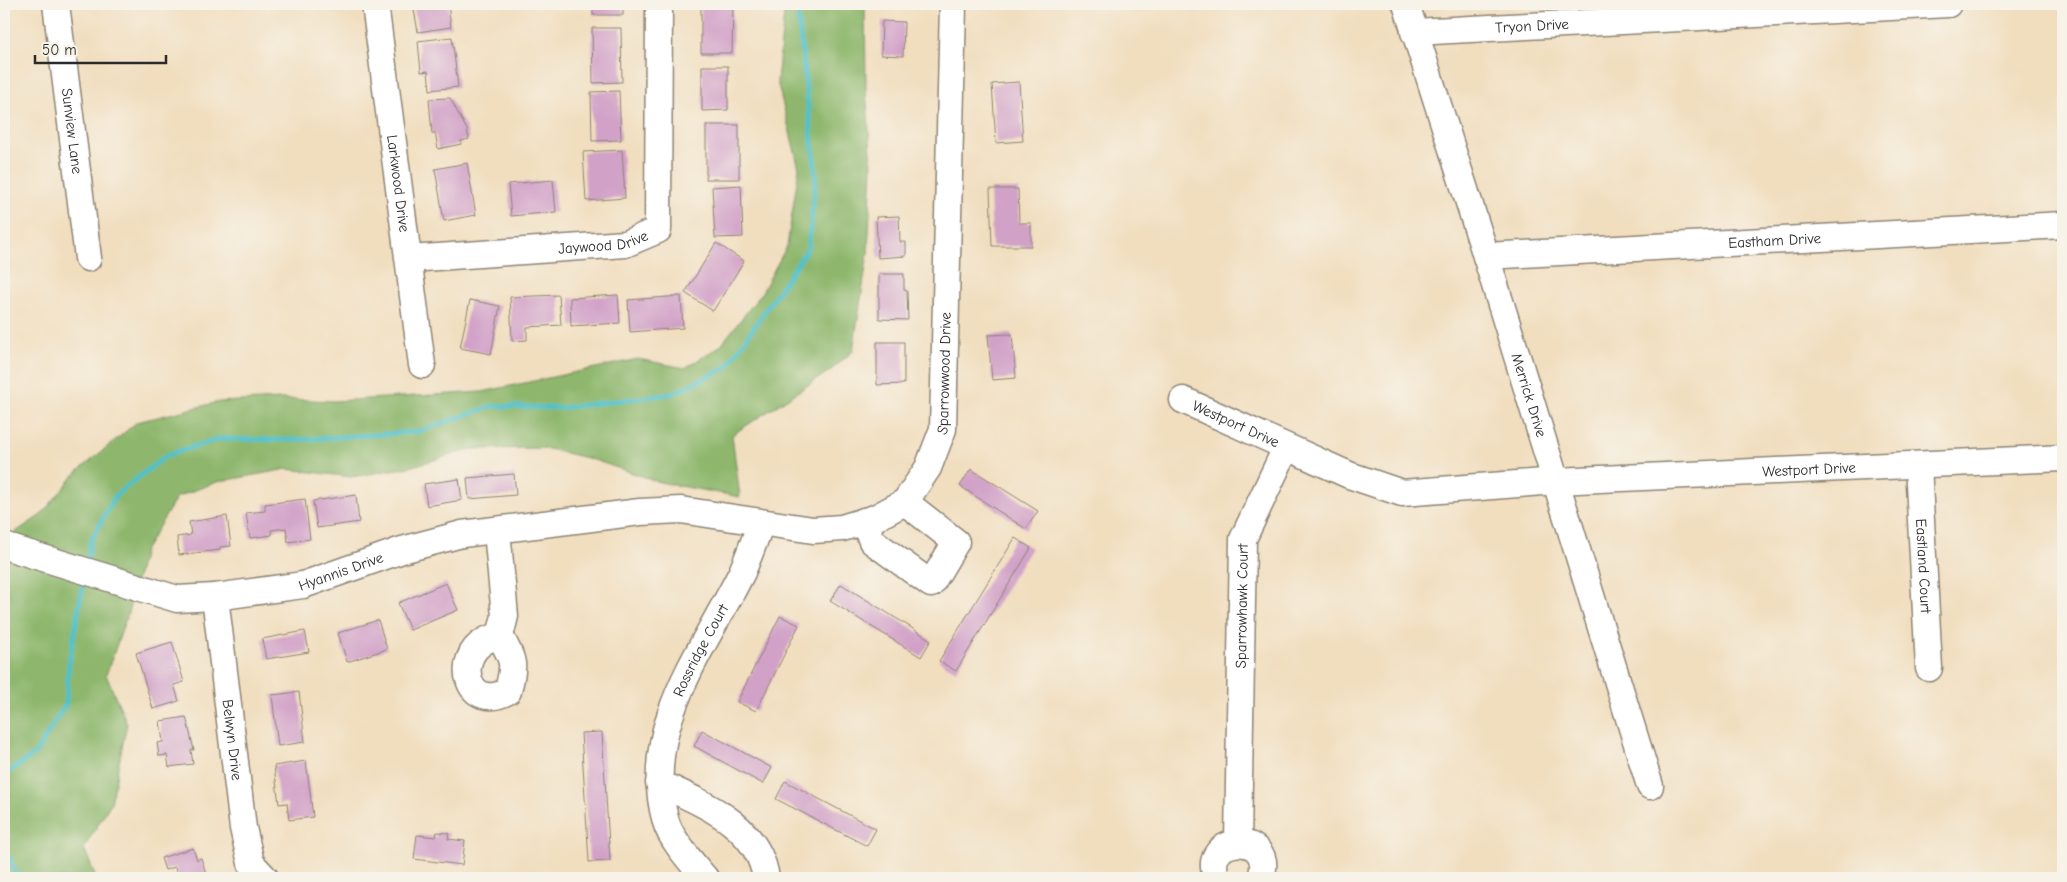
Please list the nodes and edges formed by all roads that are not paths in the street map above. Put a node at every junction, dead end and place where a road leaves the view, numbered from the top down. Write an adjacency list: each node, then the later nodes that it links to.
1 (56, 4): 10 (street, Sunview Lane)
2 (374, 4): 11 (street, Larkwood Drive)
3 (659, 4): 11 (street, Jaywood Drive)
4 (953, 4): 18 (street, Sparrowwood Drive)
5 (1406, 4): 7 (street, Merrick Drive)
6 (1948, 4): 7 (street, Tryon Drive)
7 (1414, 32): 9 (street, Merrick Drive)
8 (2063, 225): 9 (street, Eastham Drive)
9 (1486, 256): 17 (street, Merrick Drive)
10 (88, 258)
11 (409, 259): 12 (street, Larkwood Drive)
12 (422, 365)
13 (1183, 400): 14 (street, Westport Drive)
14 (1286, 448): 17 (street); 29 (street, Sparrowhawk Court)
15 (2063, 458): 16 (street, Westport Drive)
16 (1918, 464): 17 (street, Westport Drive); 26 (street, Eastland Court)
17 (1556, 481): 28 (street, Merrick Drive)
18 (905, 502): 20 (street, Sparrowwood Drive); 20 (street)
19 (681, 510): 21 (street, Sparrowwood Drive); 22 (street, Hyannis Drive)
20 (864, 521): 21 (street, Sparrowwood Drive)
21 (762, 523): 27 (street, Rossridge Court)
22 (497, 531): 24 (street, Hyannis Drive); 25 (street)
23 (4, 546): 24 (street, Hyannis Drive)
24 (214, 596): 30 (street, Belwyn Drive)
25 (500, 636)
26 (1929, 668)
27 (659, 783): 31 (street, Rossridge Court); 32 (street)
28 (1650, 786)
29 (1238, 842): 33 (street); 34 (street)
30 (265, 878)
31 (705, 878)
32 (766, 878)
33 (1216, 878)
34 (1261, 878)

